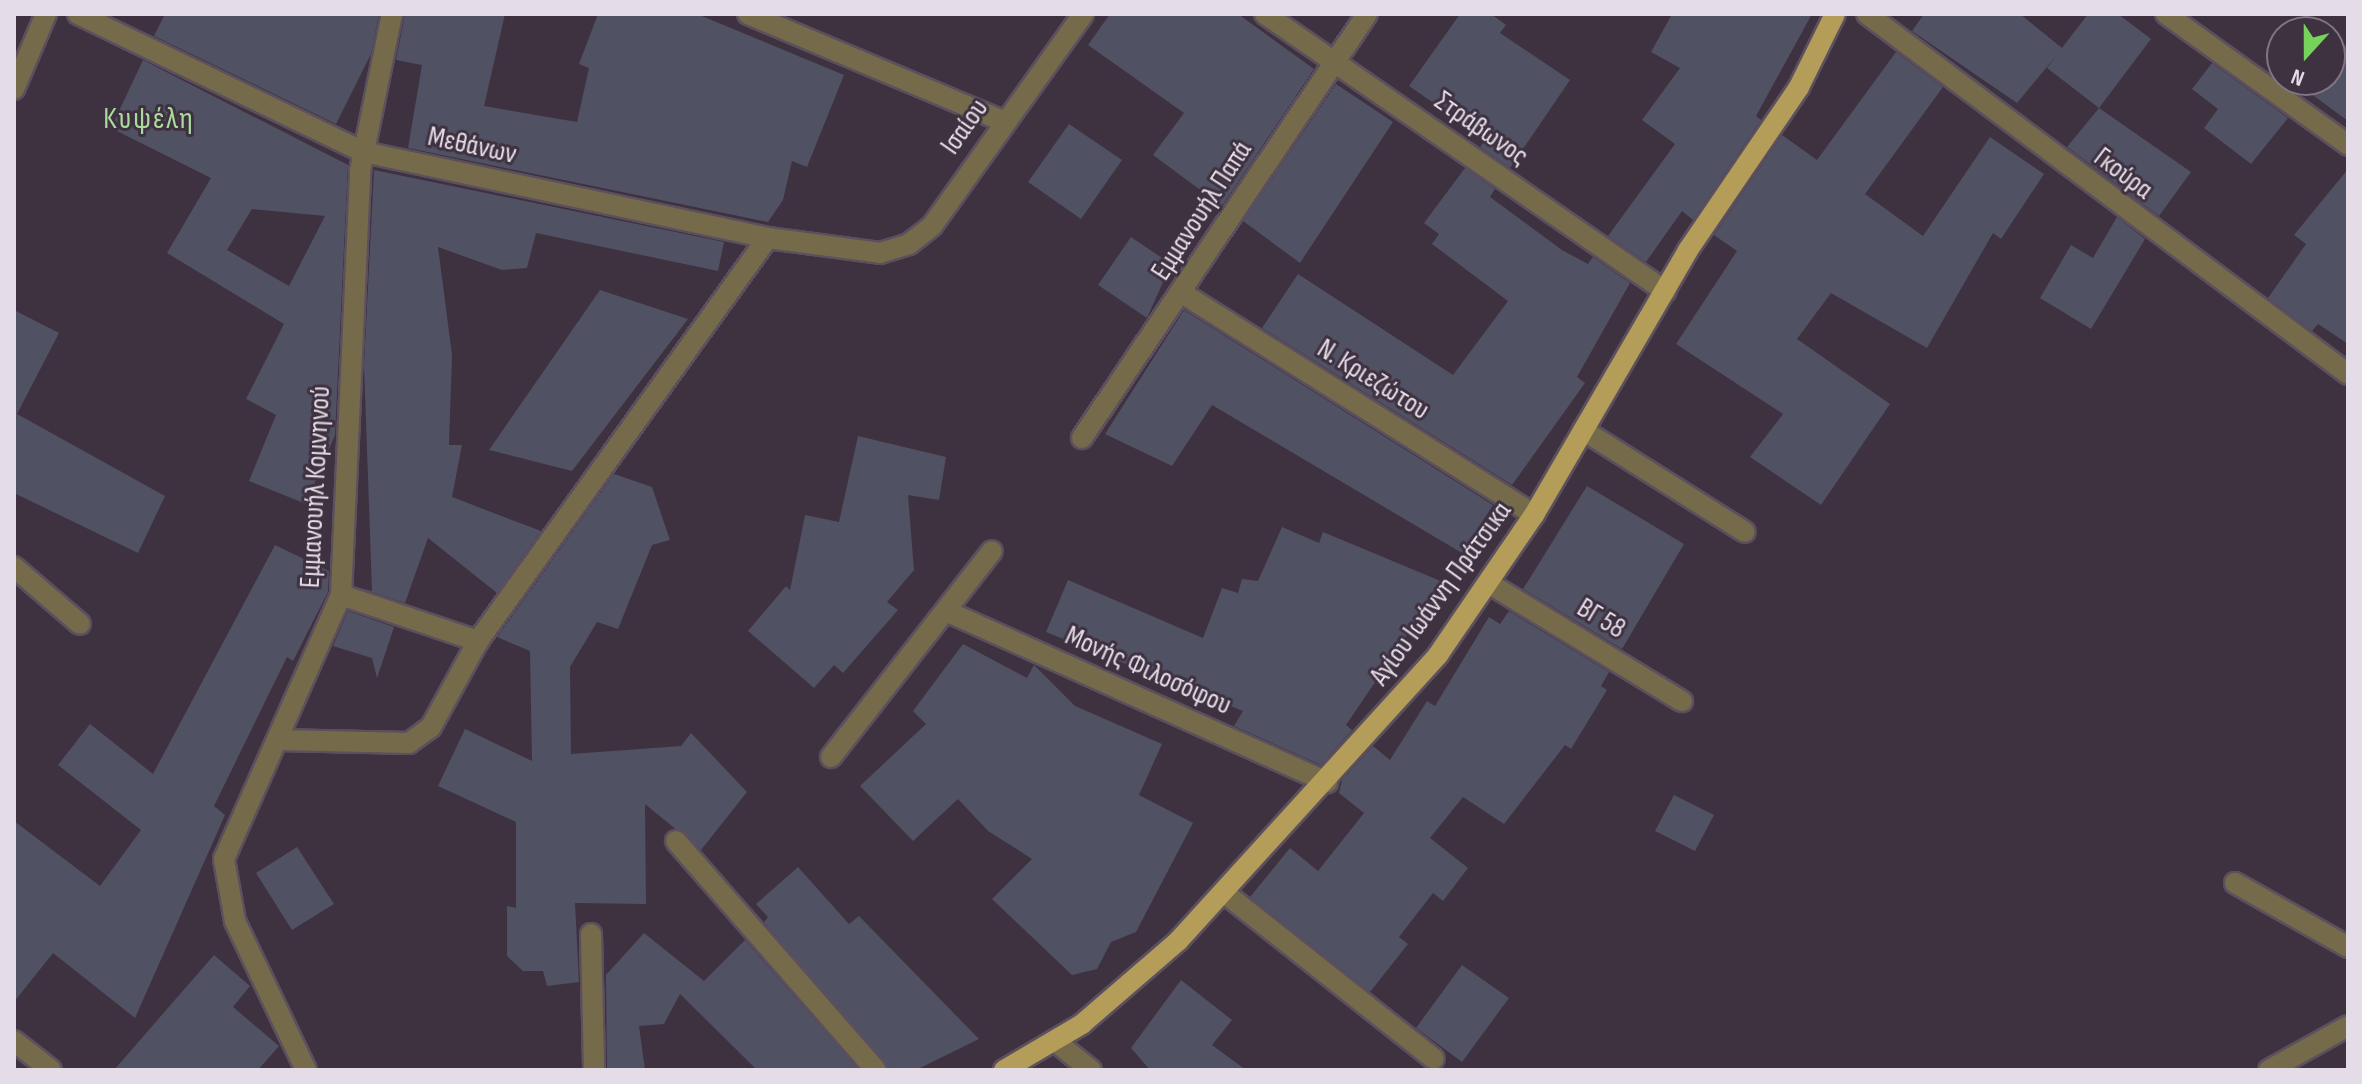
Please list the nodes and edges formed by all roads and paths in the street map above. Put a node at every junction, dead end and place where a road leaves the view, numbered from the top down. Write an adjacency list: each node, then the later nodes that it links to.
1 (46, 14): 12 (street)
2 (78, 14): 15 (street, Μεθάνων)
3 (392, 14): 15 (street, Εμμανουήλ Κομνηνού)
4 (748, 14): 13 (street)
5 (1083, 14): 13 (street, Ισαίου)
6 (1265, 14): 11 (street, Στράβωνος)
7 (1367, 14): 11 (street, Εμμανουήλ Παπά)
8 (1835, 14): 18 (main road, Αγίου Ιωάννη Πράτσικα)
9 (1867, 14): 20 (street, Γκούρα)
10 (2166, 14): 14 (street)
11 (1334, 61): 18 (street, Στράβωνος); 19 (street, Εμμανουήλ Παπά)
12 (14, 89)
13 (1003, 121): 17 (street, Ισαίου)
14 (2348, 145)
15 (364, 152): 16 (street, Μεθάνων); 28 (street, Εμμανουήλ Κομνηνού)
16 (768, 238): 17 (street, Μεθάνων); 31 (street)
17 (880, 253)
18 (1665, 291): 21 (main road, Αγίου Ιωάννη Πράτσικα)
19 (1182, 293): 22 (street, Εμμανουήλ Παπά); 23 (street, Ν. Κριεζώτου)
20 (2348, 374)
21 (1583, 430): 23 (main road, Αγίου Ιωάννη Πράτσικα); 24 (street)
22 (1082, 438)
23 (1534, 515): 27 (main road, Αγίου Ιωάννη Πράτσικα)
24 (1745, 532)
25 (992, 551): 29 (street)
26 (14, 567): 30 (street)
27 (1490, 584): 32 (street, ΒΓ 58); 35 (main road, Αγίου Ιωάννη Πράτσικα)
28 (341, 595): 31 (street); 33 (street, Εμμανουήλ Κομνηνού)
29 (946, 611): 34 (street); 35 (street, Μονής Φιλοσόφου)
30 (80, 624)
31 (478, 641): 33 (street)
32 (1682, 701)
33 (279, 740): 46 (street, Εμμανουήλ Κομνηνού)
34 (831, 757)
35 (1327, 782): 38 (main road, Αγίου Ιωάννη Πράτσικα)
36 (676, 841): 48 (street)
37 (2235, 883): 40 (street)
38 (1226, 894): 42 (main road, Αγίου Ιωάννη Πράτσικα); 44 (street)
39 (591, 934): 47 (street)
40 (2348, 947)
41 (2348, 1026): 51 (street)
42 (1056, 1042): 49 (main road, Αγίου Ιωάννη Πράτσικα); 50 (street)
43 (16, 1046): 45 (street)
44 (1434, 1059)
45 (51, 1070)
46 (306, 1070)
47 (594, 1070)
48 (876, 1070)
49 (1004, 1070)
50 (1091, 1070)
51 (2269, 1070)

